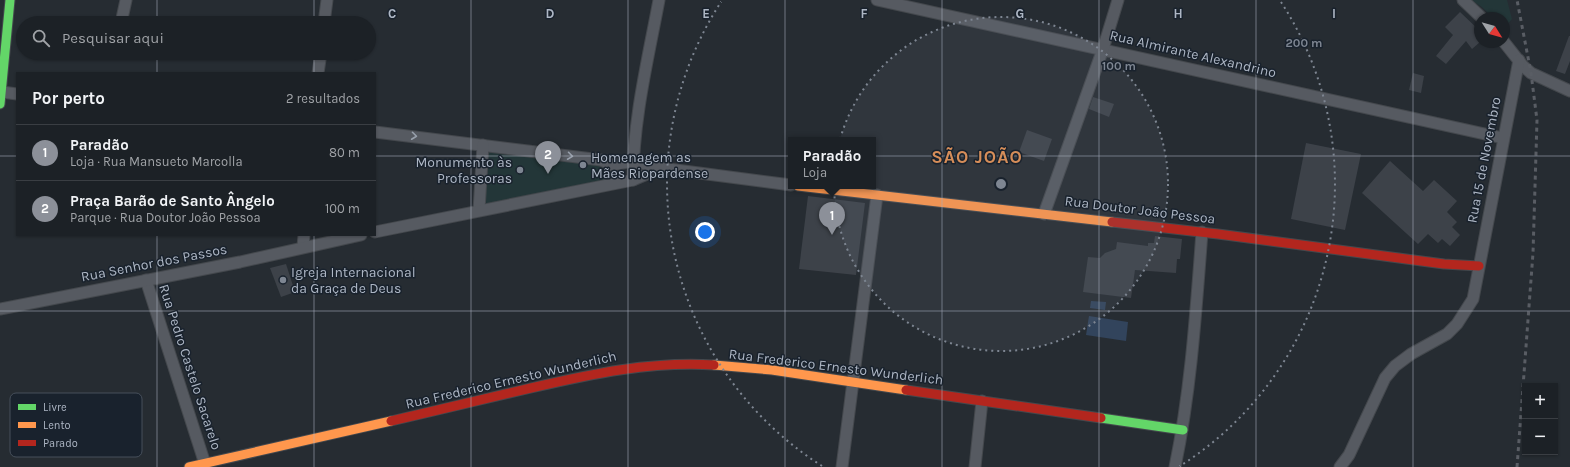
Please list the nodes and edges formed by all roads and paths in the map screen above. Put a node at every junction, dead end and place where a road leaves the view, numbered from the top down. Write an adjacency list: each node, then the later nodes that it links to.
1 (10, 0): 8 (street)
2 (126, 0): 10 (street)
3 (327, 0): 11 (street)
4 (659, 0): 24 (street)
5 (877, 0): 13 (street, Rua Almirante Alexandrino)
6 (1118, 0): 13 (street)
7 (1463, 0): 9 (street)
8 (4, 11): 18 (street)
9 (1476, 12)
10 (122, 16)
11 (325, 16)
12 (1509, 48): 15 (street)
13 (1103, 49): 22 (street, Rua Almirante Alexandrino); 33 (street)
14 (319, 60): 16 (street)
15 (1519, 60): 17 (street); 22 (street, Rua 15 de Novembro)
16 (318, 72)
17 (1570, 90)
18 (2, 92): 19 (street); 20 (street)
19 (16, 94)
20 (0, 104)
21 (376, 132): 23 (street, one-way to 23)
22 (1503, 138): 39 (street, Rua 15 de Novembro)
23 (483, 145): 25 (street, one-way to 25); 32 (street)
24 (633, 161): 25 (street); 26 (street); 27 (street)
25 (612, 165): 28 (street)
26 (661, 168): 27 (street); 29 (street)
27 (633, 180): 28 (street)
28 (615, 183): 32 (street)
29 (788, 185)
30 (824, 189): 31 (street, Rua Doutor João Pessoa)
31 (877, 195): 33 (street, Rua Doutor João Pessoa); 42 (street)
32 (479, 210): 34 (street)
33 (1044, 214): 35 (street, Rua Doutor João Pessoa)
34 (376, 232)
35 (1202, 232): 39 (street, Rua Doutor João Pessoa); 44 (street)
36 (304, 236): 38 (street)
37 (356, 236): 38 (street, Rua Senhor dos Passos)
38 (303, 247): 40 (street, Rua Senhor dos Passos)
39 (1479, 266): 50 (street, Rua 15 de Novembro)
40 (146, 280): 41 (street, Rua Senhor dos Passos); 45 (street, Rua Pedro Castelo Sacarelo)
41 (0, 309)
42 (853, 381): 43 (street, Rua Frederico Ernesto Wunderlich); 45 (street, Rua Frederico Ernesto Wunderlich); 47 (street)
43 (982, 401): 44 (street, Rua Frederico Ernesto Wunderlich); 48 (street)
44 (1183, 430): 49 (street)
45 (206, 465): 46 (street, Rua Pedro Castelo Sacarelo)
46 (191, 467)
47 (842, 467)
48 (975, 467)
49 (1175, 467)
50 (1340, 467)

